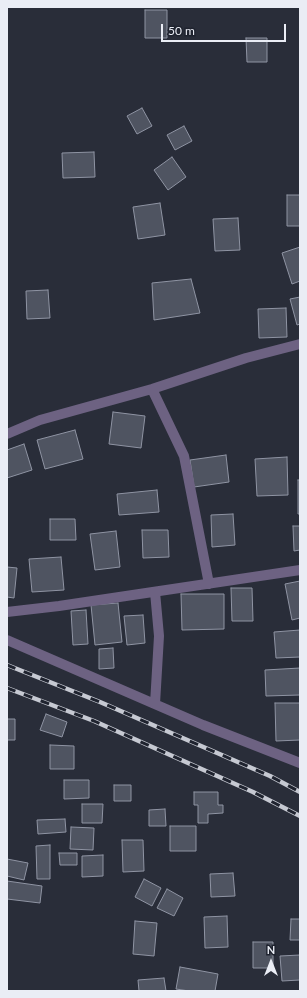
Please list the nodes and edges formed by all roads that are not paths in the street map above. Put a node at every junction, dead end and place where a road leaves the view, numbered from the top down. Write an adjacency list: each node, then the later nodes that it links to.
1 (300, 344): 2 (street)
2 (152, 389): 3 (street); 5 (street)
3 (7, 434)
4 (300, 570): 5 (street)
5 (209, 584): 6 (street)
6 (155, 592): 7 (street); 9 (street)
7 (7, 612)
8 (7, 640): 9 (street)
9 (155, 704): 10 (street)
10 (300, 763)

